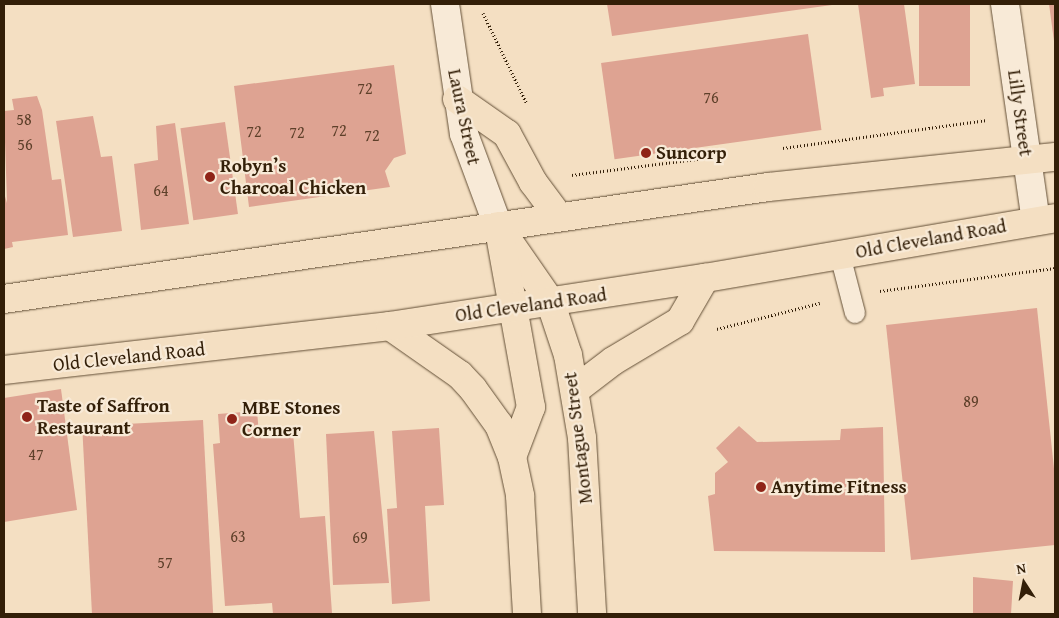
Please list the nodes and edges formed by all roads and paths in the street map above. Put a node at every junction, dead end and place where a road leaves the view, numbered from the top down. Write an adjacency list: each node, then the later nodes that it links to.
1 (445, 4): 4 (street, Laura Street)
2 (1005, 4): 10 (street, Lilly Street)
3 (480, 6): 5 (path)
4 (457, 99): 12 (main road); 14 (street, Laura Street)
5 (528, 108)
6 (998, 119): 7 (path)
7 (774, 149)
8 (716, 157): 11 (path)
9 (1055, 157): 10 (main road)
10 (1027, 160): 12 (main road); 13 (street, Lilly Street)
11 (562, 176)
12 (559, 217): 14 (main road)
13 (1046, 220): 15 (main road, Old Cleveland Road)
14 (498, 226): 17 (main road); 18 (main road, Montague Street); 19 (main road)
15 (840, 255): 16 (main road, Old Cleveland Road); 20 (lane)
16 (705, 278): 18 (main road, Old Cleveland Road); 23 (main road)
17 (4, 299)
18 (550, 301): 19 (main road, Old Cleveland Road); 23 (main road, Montague Street)
19 (513, 307): 21 (main road, Old Cleveland Road); 24 (main road)
20 (855, 313)
21 (390, 326): 22 (main road, Old Cleveland Road); 24 (main road)
22 (4, 370)
23 (576, 390): 26 (main road, Montague Street)
24 (512, 457): 25 (main road)
25 (526, 614)
26 (592, 614)

